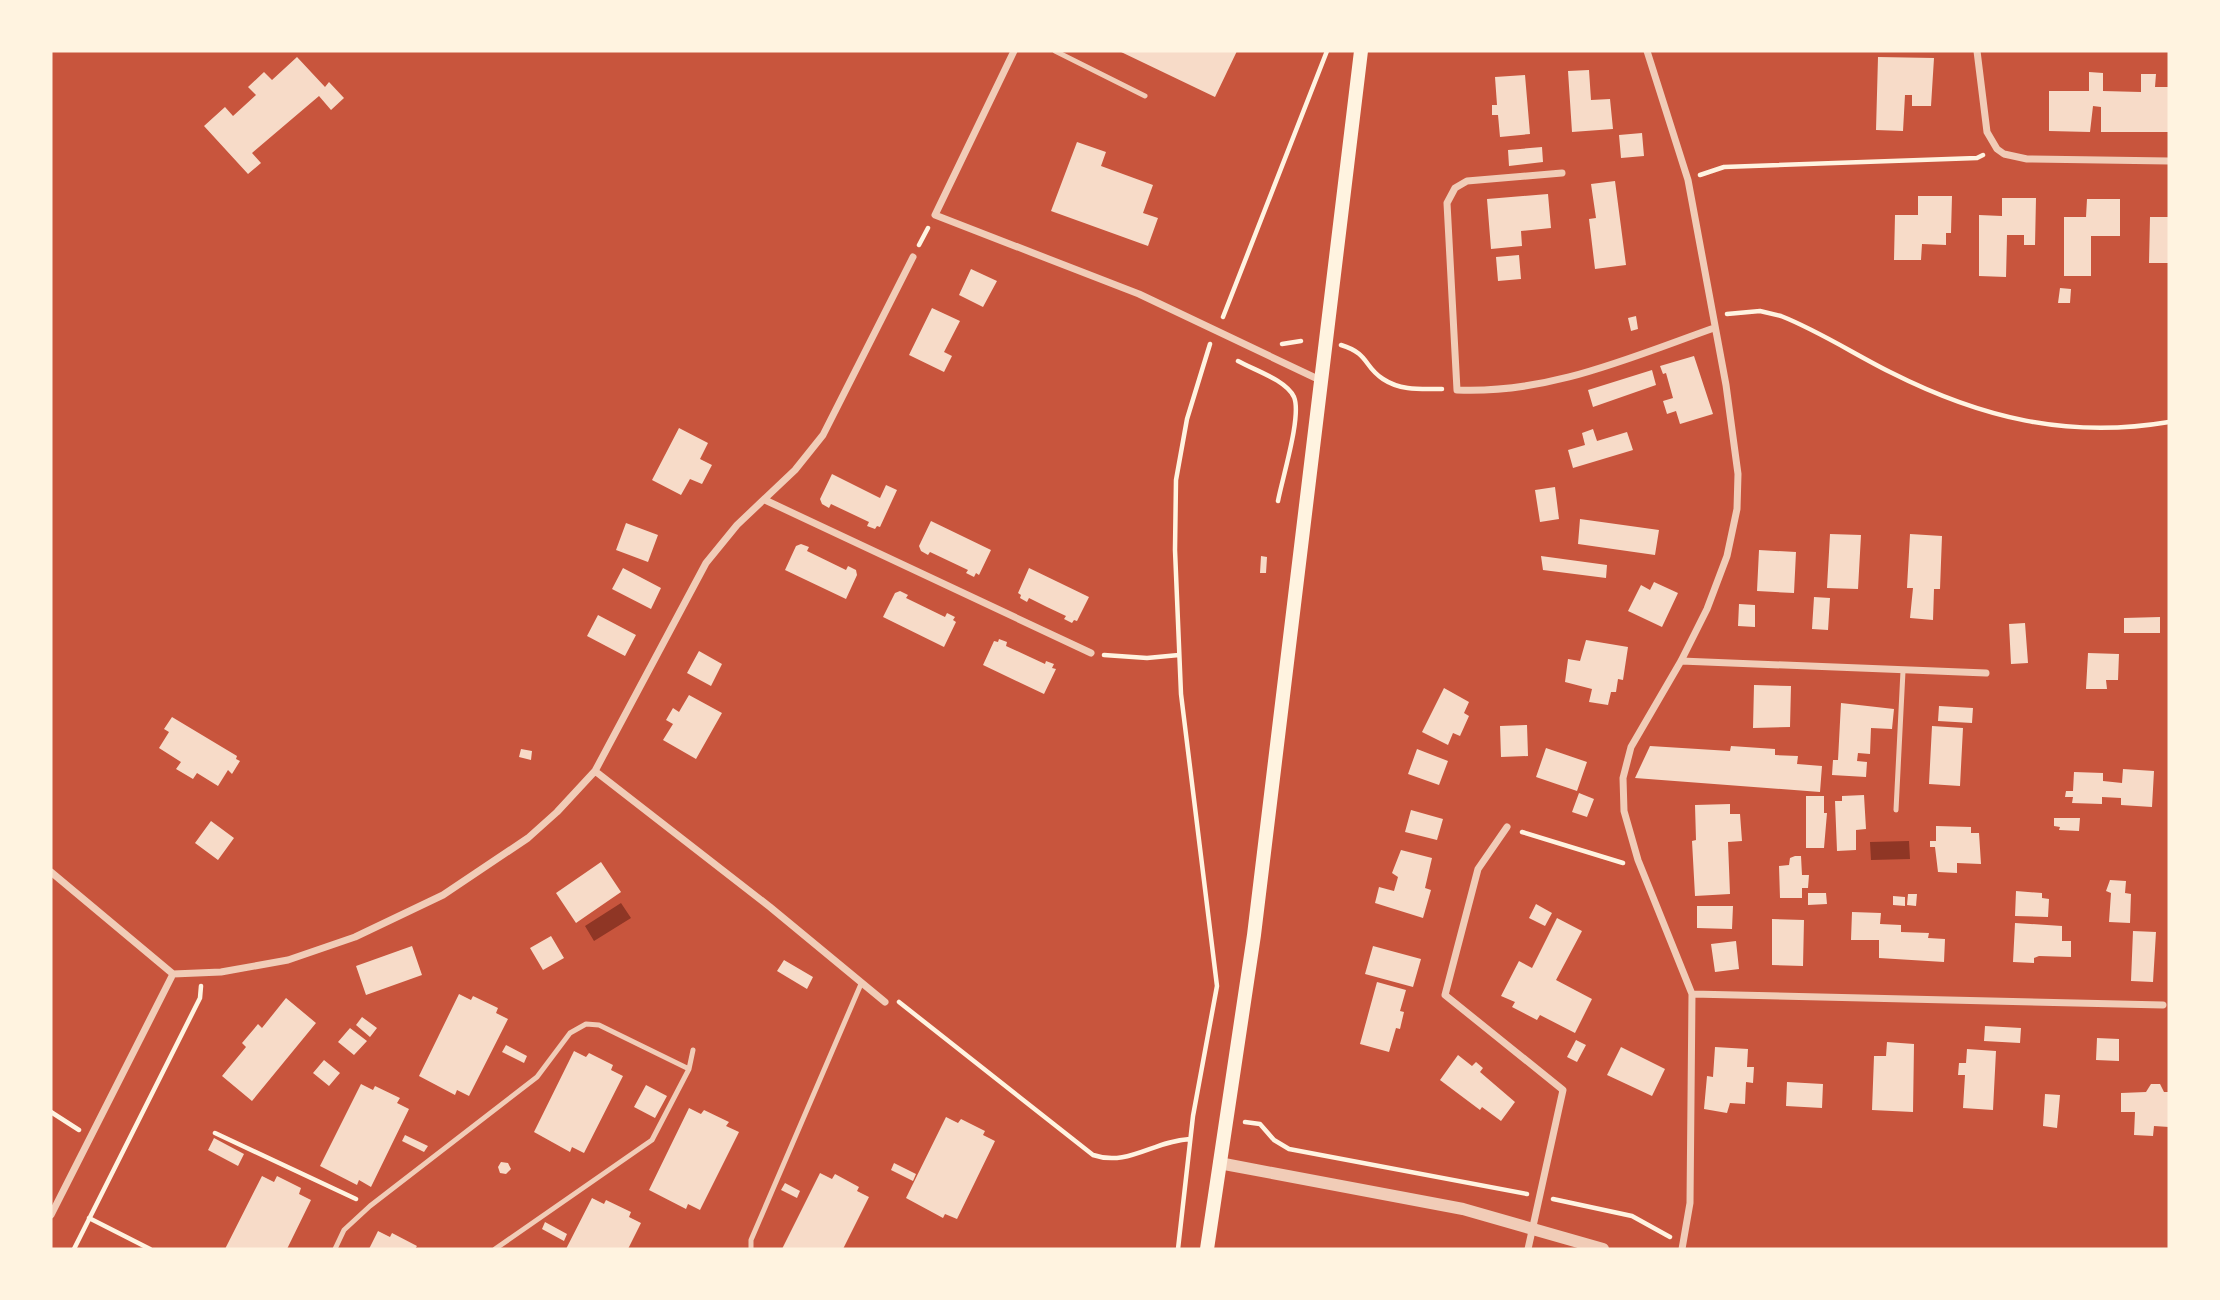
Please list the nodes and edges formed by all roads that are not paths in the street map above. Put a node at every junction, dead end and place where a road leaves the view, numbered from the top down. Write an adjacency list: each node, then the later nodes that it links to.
1 (1014, 51): 11 (street)
2 (1055, 51): 6 (lane)
3 (1361, 51): 11 (main road)
4 (1647, 51): 10 (street)
5 (1977, 51): 7 (street)
6 (1145, 96)
7 (2169, 161)
8 (1562, 173): 10 (street)
9 (913, 257): 12 (street)
10 (1714, 328): 14 (street)
11 (1322, 381): 28 (main road)
12 (765, 500): 13 (street); 17 (street)
13 (1091, 653)
14 (1681, 661): 15 (street); 23 (street)
15 (1903, 671): 16 (street); 18 (lane)
16 (1986, 673)
17 (595, 771): 21 (street); 22 (street)
18 (1896, 810)
19 (1507, 827): 30 (street)
20 (51, 872): 21 (street)
21 (173, 974): 29 (street)
22 (861, 984): 24 (street); 34 (lane)
23 (1692, 994): 25 (street); 31 (street)
24 (885, 1002)
25 (2166, 1005)
26 (693, 1050): 27 (lane)
27 (689, 1069): 32 (lane); 33 (lane)
28 (1219, 1163): 30 (street); 35 (main road)
29 (51, 1215)
30 (1533, 1228): 36 (street); 37 (street)
31 (1683, 1247)
32 (335, 1249)
33 (495, 1249)
34 (751, 1249)
35 (1208, 1249)
36 (1528, 1249)
37 (1603, 1249)

